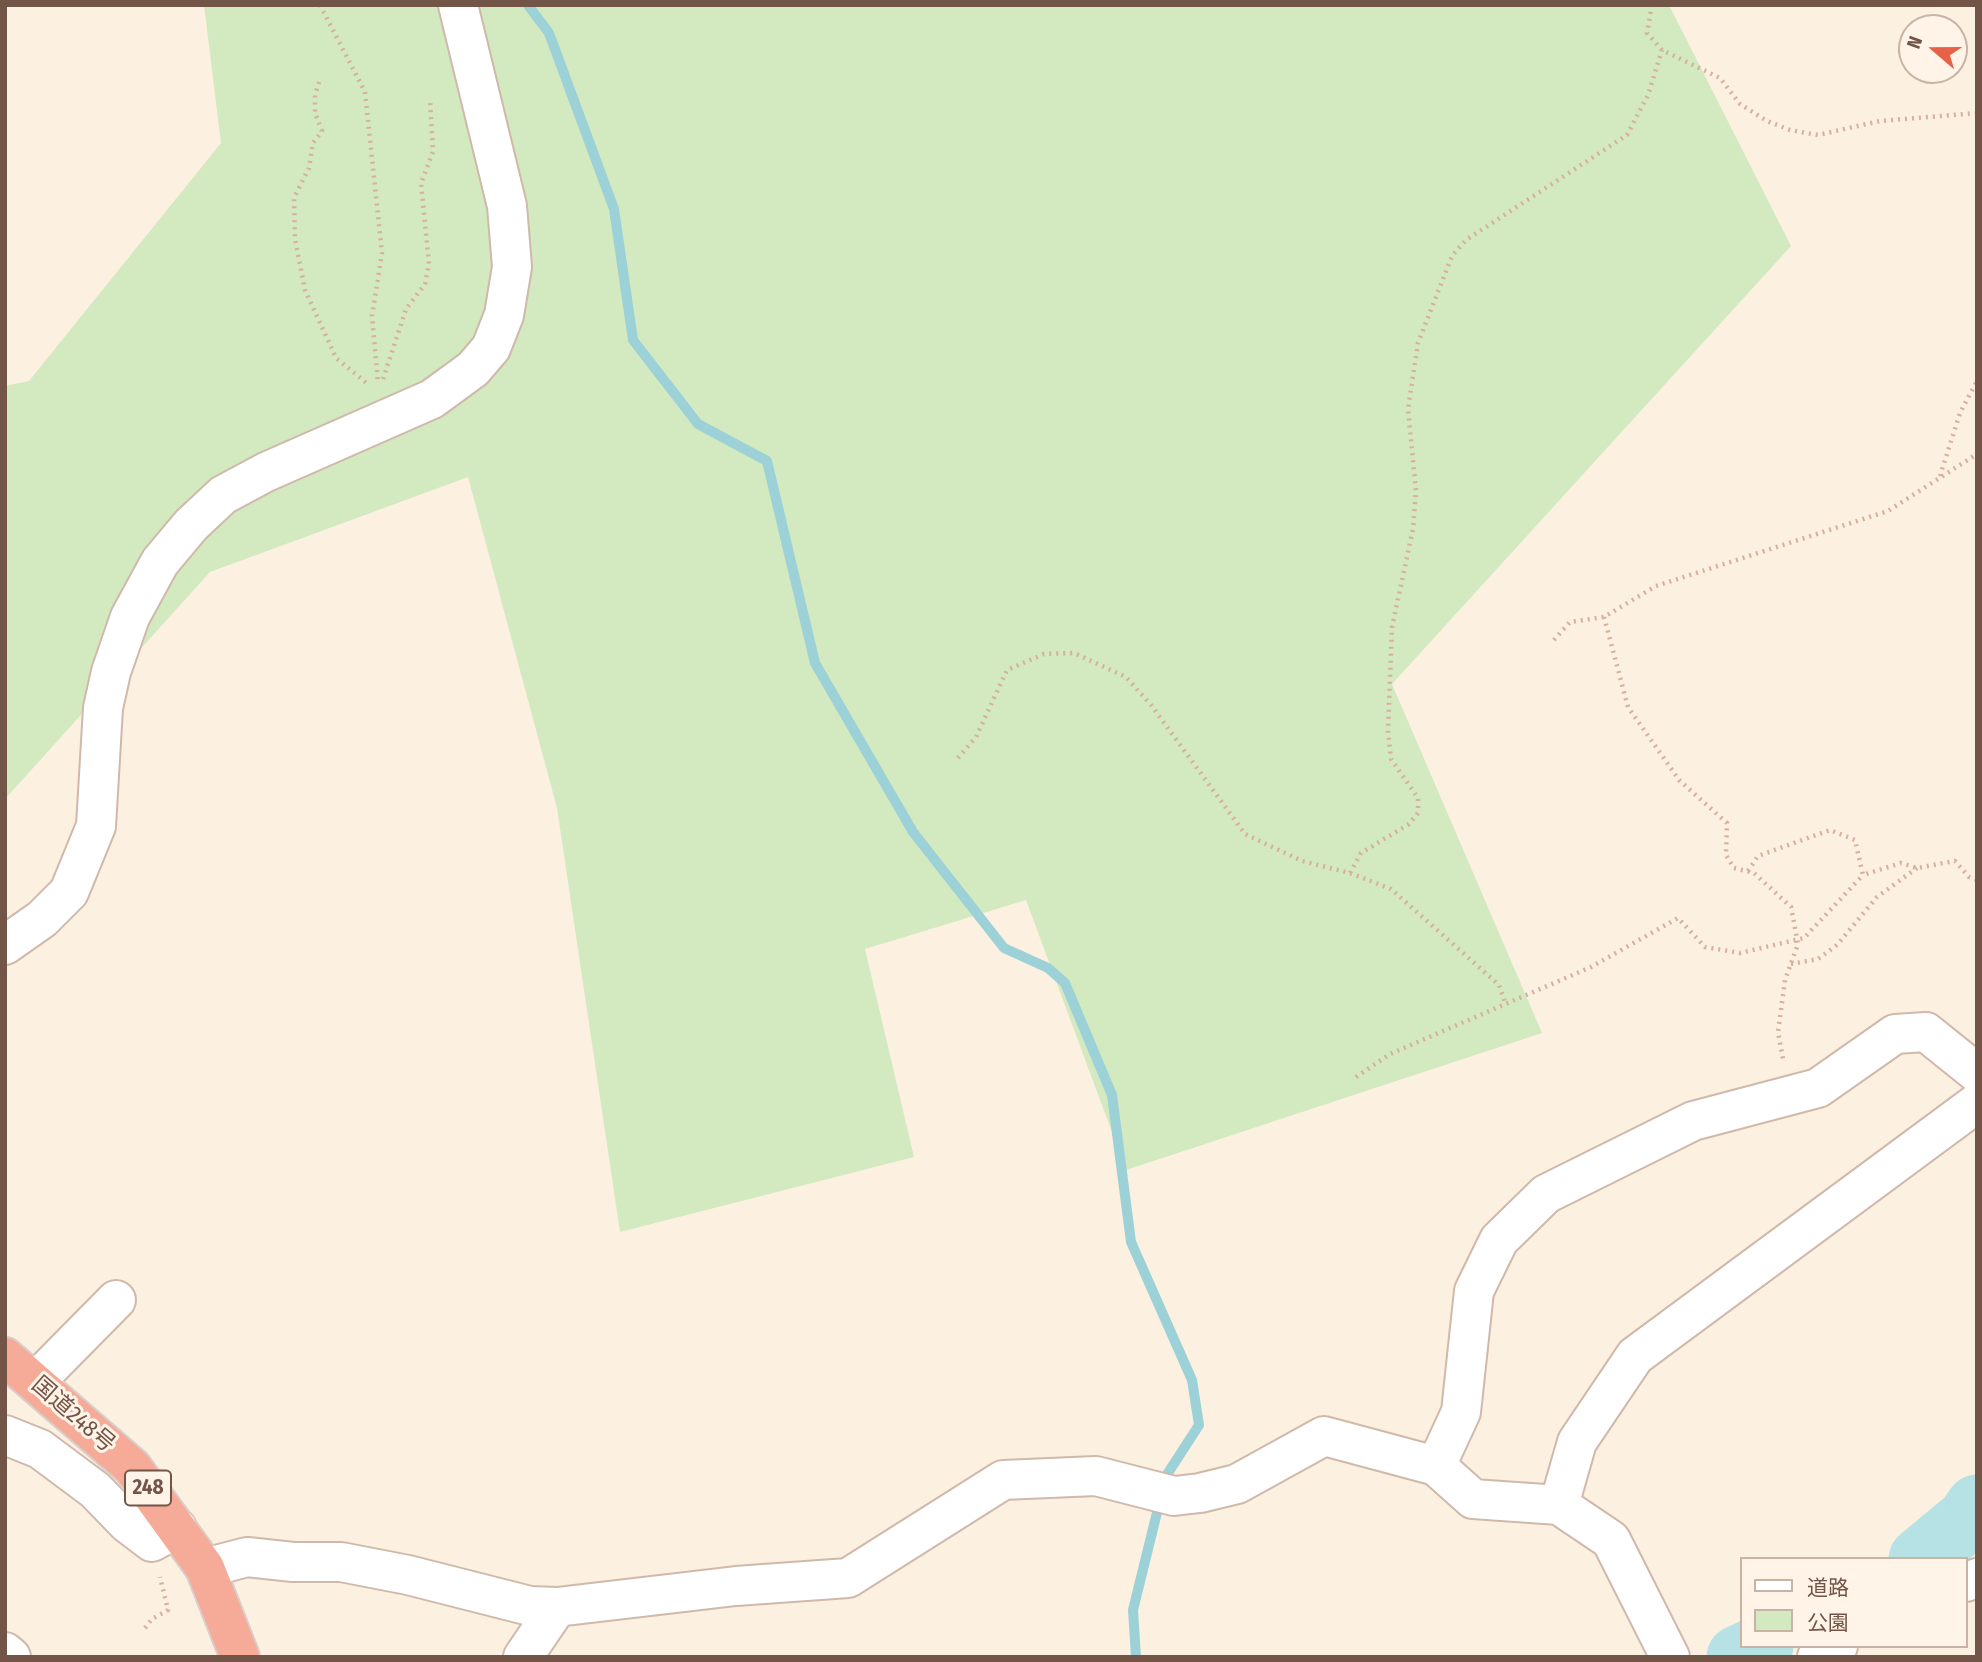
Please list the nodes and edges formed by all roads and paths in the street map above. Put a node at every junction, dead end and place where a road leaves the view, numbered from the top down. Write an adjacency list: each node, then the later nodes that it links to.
1 (320, 5): 9 (path)
2 (458, 5): 21 (street)
3 (1652, 5): 4 (path)
4 (1662, 50): 7 (path); 17 (path)
5 (319, 82): 9 (path)
6 (430, 100): 9 (path)
7 (1977, 113)
8 (1977, 381): 11 (path)
9 (379, 393)
10 (1977, 454): 11 (path)
11 (1940, 477): 12 (path)
12 (1604, 617): 13 (path); 16 (path)
13 (1554, 640)
14 (958, 758): 17 (path)
15 (1917, 868): 18 (path); 19 (path); 22 (path)
16 (1748, 871): 18 (path); 20 (path)
17 (1350, 873): 23 (path)
18 (1863, 875): 20 (path)
19 (1977, 880)
20 (1797, 940): 22 (path); 23 (path)
21 (5, 945)
22 (1791, 964): 26 (path)
23 (1506, 1005): 25 (path)
24 (1977, 1073): 26 (street)
25 (1356, 1077)
26 (1801, 1092): 32 (street)
27 (1977, 1103): 33 (street)
28 (116, 1300): 30 (street)
29 (5, 1357): 30 (highway, 国道248号 / 248)
30 (36, 1381): 34 (highway, 国道248号 / 248)
31 (5, 1435): 34 (street)
32 (1436, 1466): 33 (street); 37 (street)
33 (1559, 1505): 40 (street)
34 (177, 1528): 36 (highway, 国道248号 / 248)
35 (164, 1566): 38 (path)
36 (205, 1568): 37 (street); 43 (highway, 国道248号 / 248)
37 (557, 1607): 44 (street)
38 (145, 1628)
39 (1835, 1648): 45 (street)
40 (1666, 1650)
41 (5, 1652): 42 (street)
42 (10, 1657)
43 (240, 1657)
44 (523, 1657)
45 (1816, 1657)

